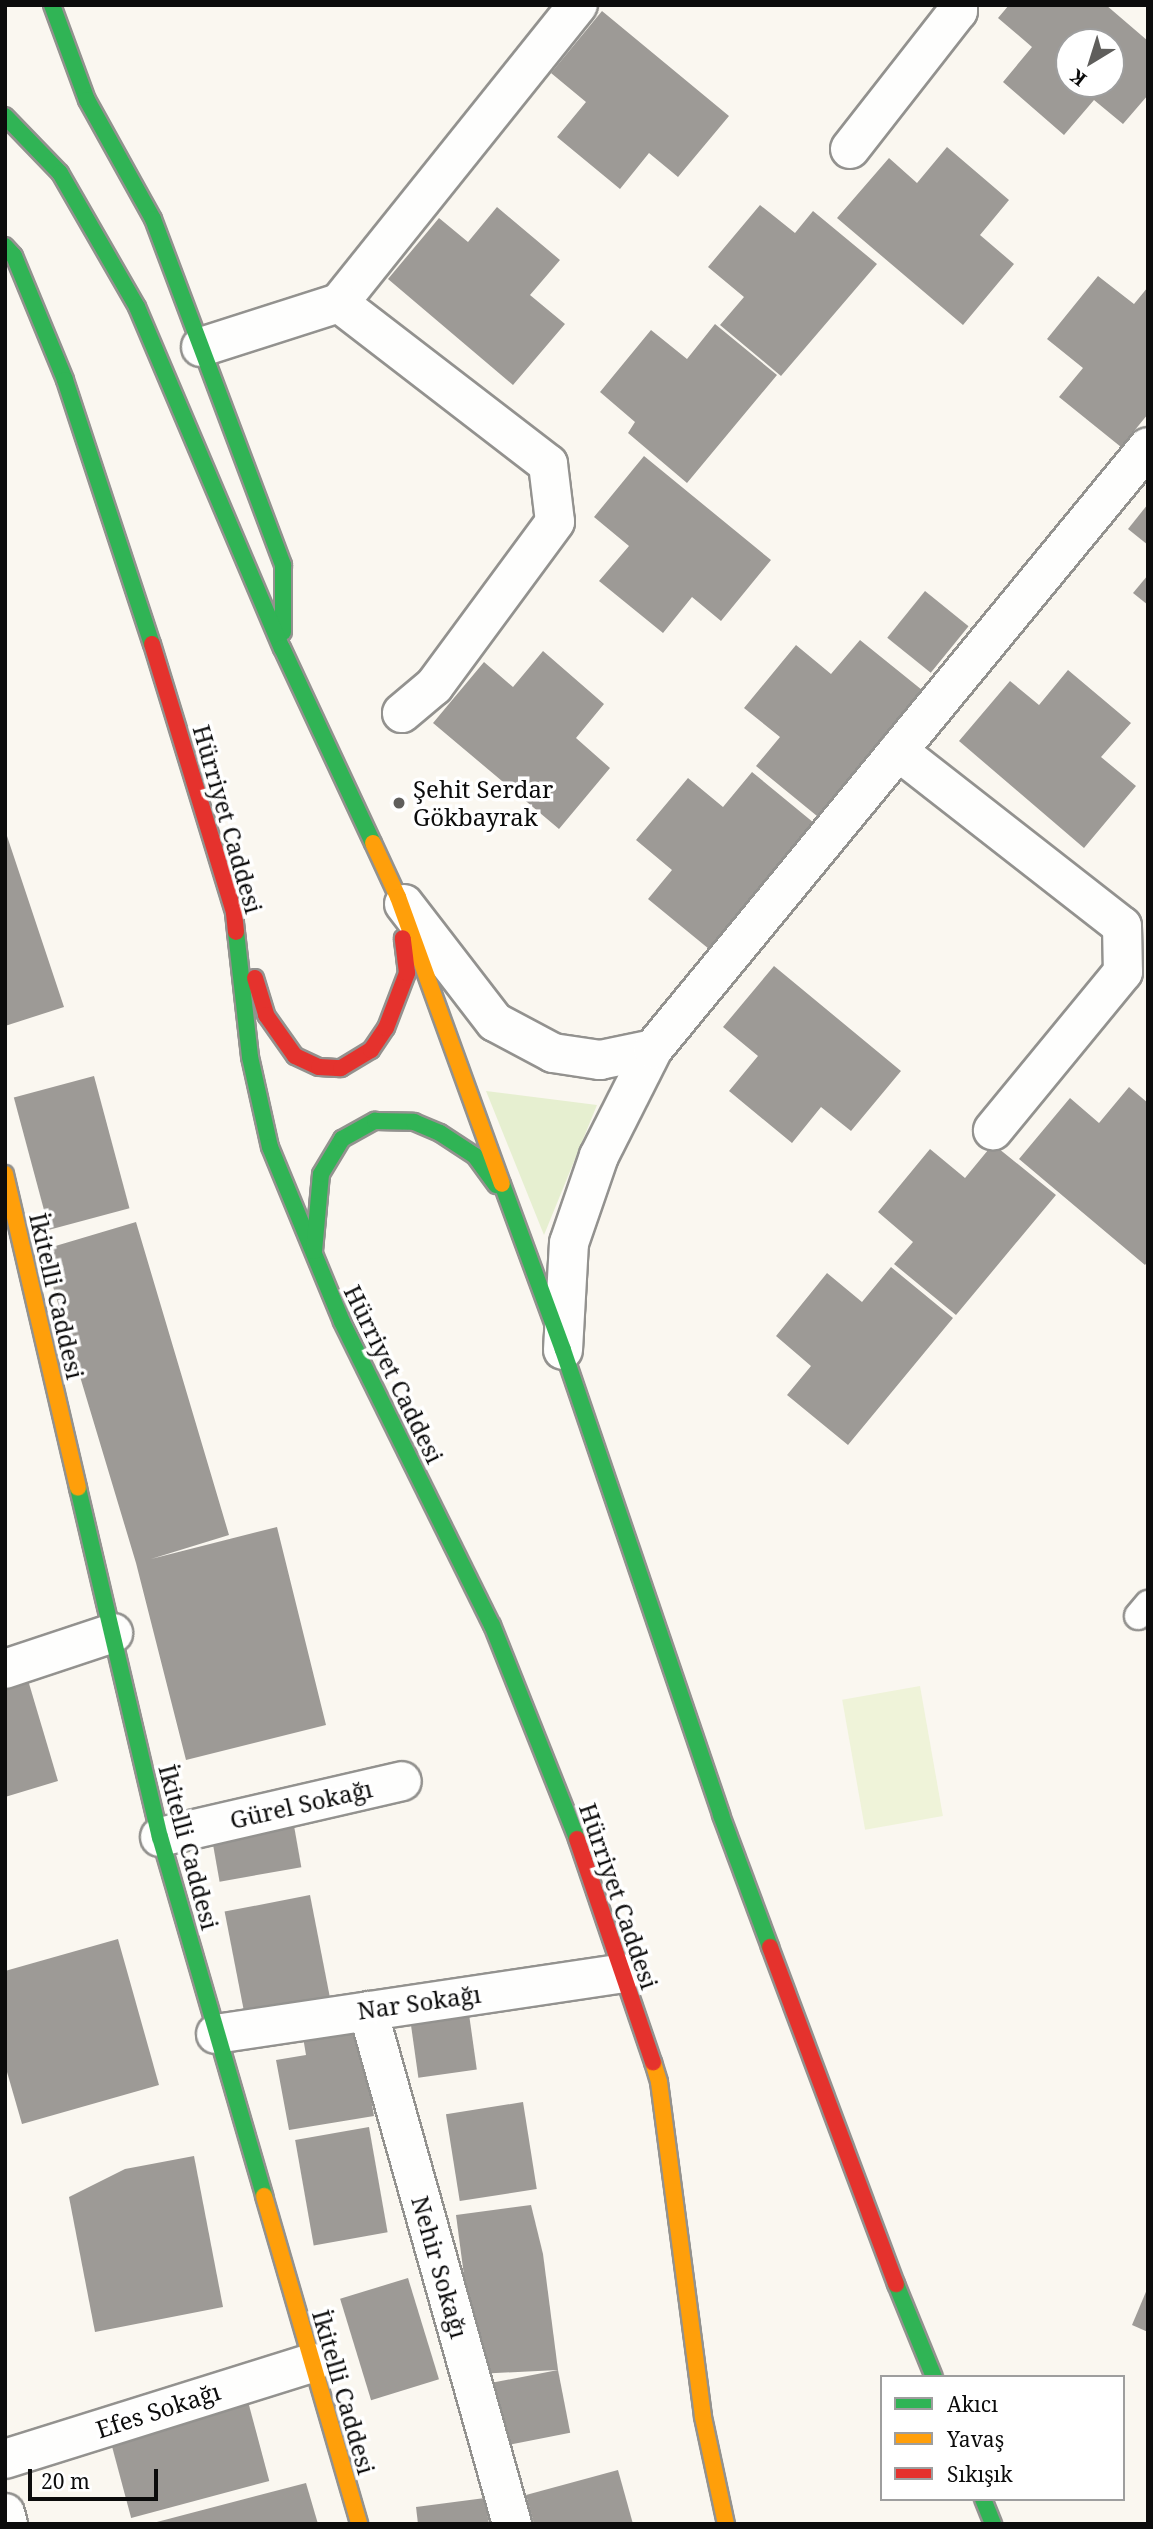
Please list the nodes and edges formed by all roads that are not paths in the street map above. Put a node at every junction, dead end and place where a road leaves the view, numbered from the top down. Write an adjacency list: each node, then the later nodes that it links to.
1 (52, 5): 8 (main road)
2 (578, 5): 7 (street)
3 (958, 5): 5 (street)
4 (5, 116): 10 (main road)
5 (850, 149)
6 (5, 246): 14 (main road, Hürriyet Caddesi)
7 (339, 303): 8 (street); 11 (street)
8 (201, 346): 10 (main road)
9 (1148, 447): 12 (street)
10 (282, 648): 13 (main road)
11 (402, 713)
12 (898, 751): 15 (street); 16 (street)
13 (398, 897): 14 (main road); 15 (street); 18 (main road)
14 (234, 913): 19 (main road, Hürriyet Caddesi)
15 (653, 1049): 20 (street)
16 (993, 1130)
17 (5, 1174): 21 (main road, İkitelli Caddesi)
18 (513, 1209): 19 (main road); 20 (main road)
19 (314, 1258): 25 (main road, Hürriyet Caddesi)
20 (563, 1350): 29 (main road)
21 (113, 1633): 22 (street); 24 (main road, İkitelli Caddesi)
22 (5, 1669)
23 (402, 1781): 24 (street, Gürel Sokağı)
24 (160, 1837): 27 (main road, İkitelli Caddesi)
25 (622, 1973): 26 (street, Nar Sokağı); 36 (main road, Hürriyet Caddesi)
26 (368, 2011): 27 (street, Nar Sokağı); 35 (street, Nehir Sokağı)
27 (216, 2034): 28 (main road, İkitelli Caddesi)
28 (312, 2363): 30 (street, Efes Sokağı); 34 (main road, İkitelli Caddesi)
29 (933, 2375)
30 (5, 2459)
31 (984, 2501): 37 (main road)
32 (5, 2513): 33 (street)
33 (8, 2524)
34 (359, 2524)
35 (512, 2524)
36 (726, 2524)
37 (993, 2524)

